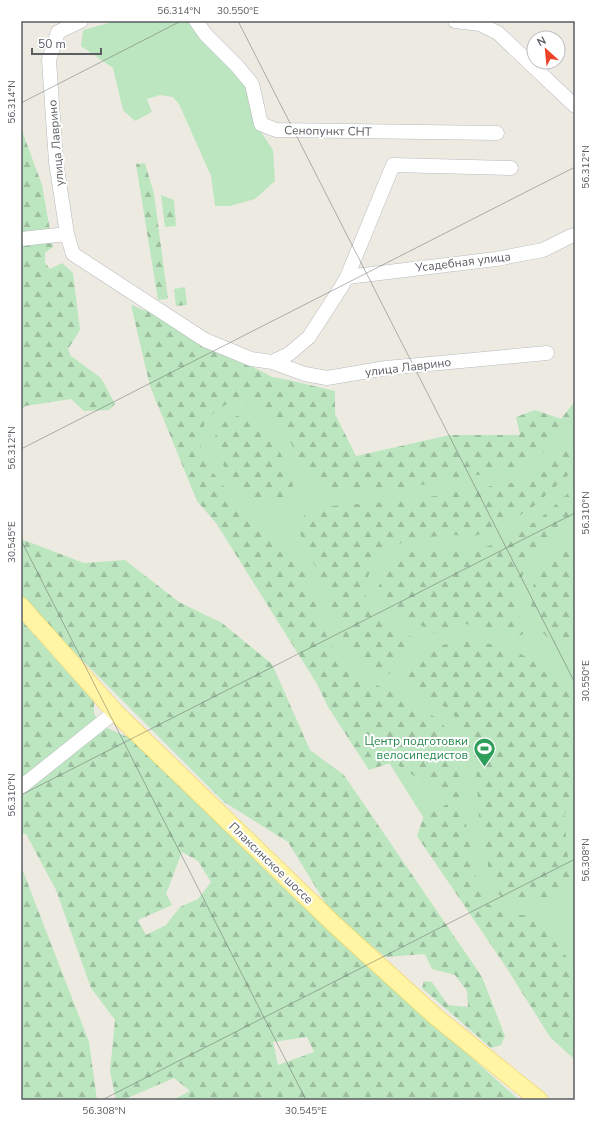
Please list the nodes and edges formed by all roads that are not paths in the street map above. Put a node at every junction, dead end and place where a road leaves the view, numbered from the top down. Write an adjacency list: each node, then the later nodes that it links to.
1 (81, 21): 4 (street)
2 (196, 21): 6 (street, Сенопункт СНТ)
3 (456, 21): 5 (street)
4 (57, 27): 8 (street, улица Лаврино)
5 (575, 106)
6 (497, 133)
7 (511, 168): 11 (street)
8 (67, 234): 10 (street); 13 (street, улица Лаврино)
9 (575, 235): 11 (street, Усадебная улица)
10 (21, 239)
11 (347, 277): 13 (street)
12 (547, 353): 13 (street, улица Лаврино)
13 (272, 362)
14 (21, 606): 15 (main road, Плаксинское шоссе)
15 (115, 712): 16 (street); 17 (main road, Плаксинское шоссе)
16 (21, 788)
17 (539, 1100)

